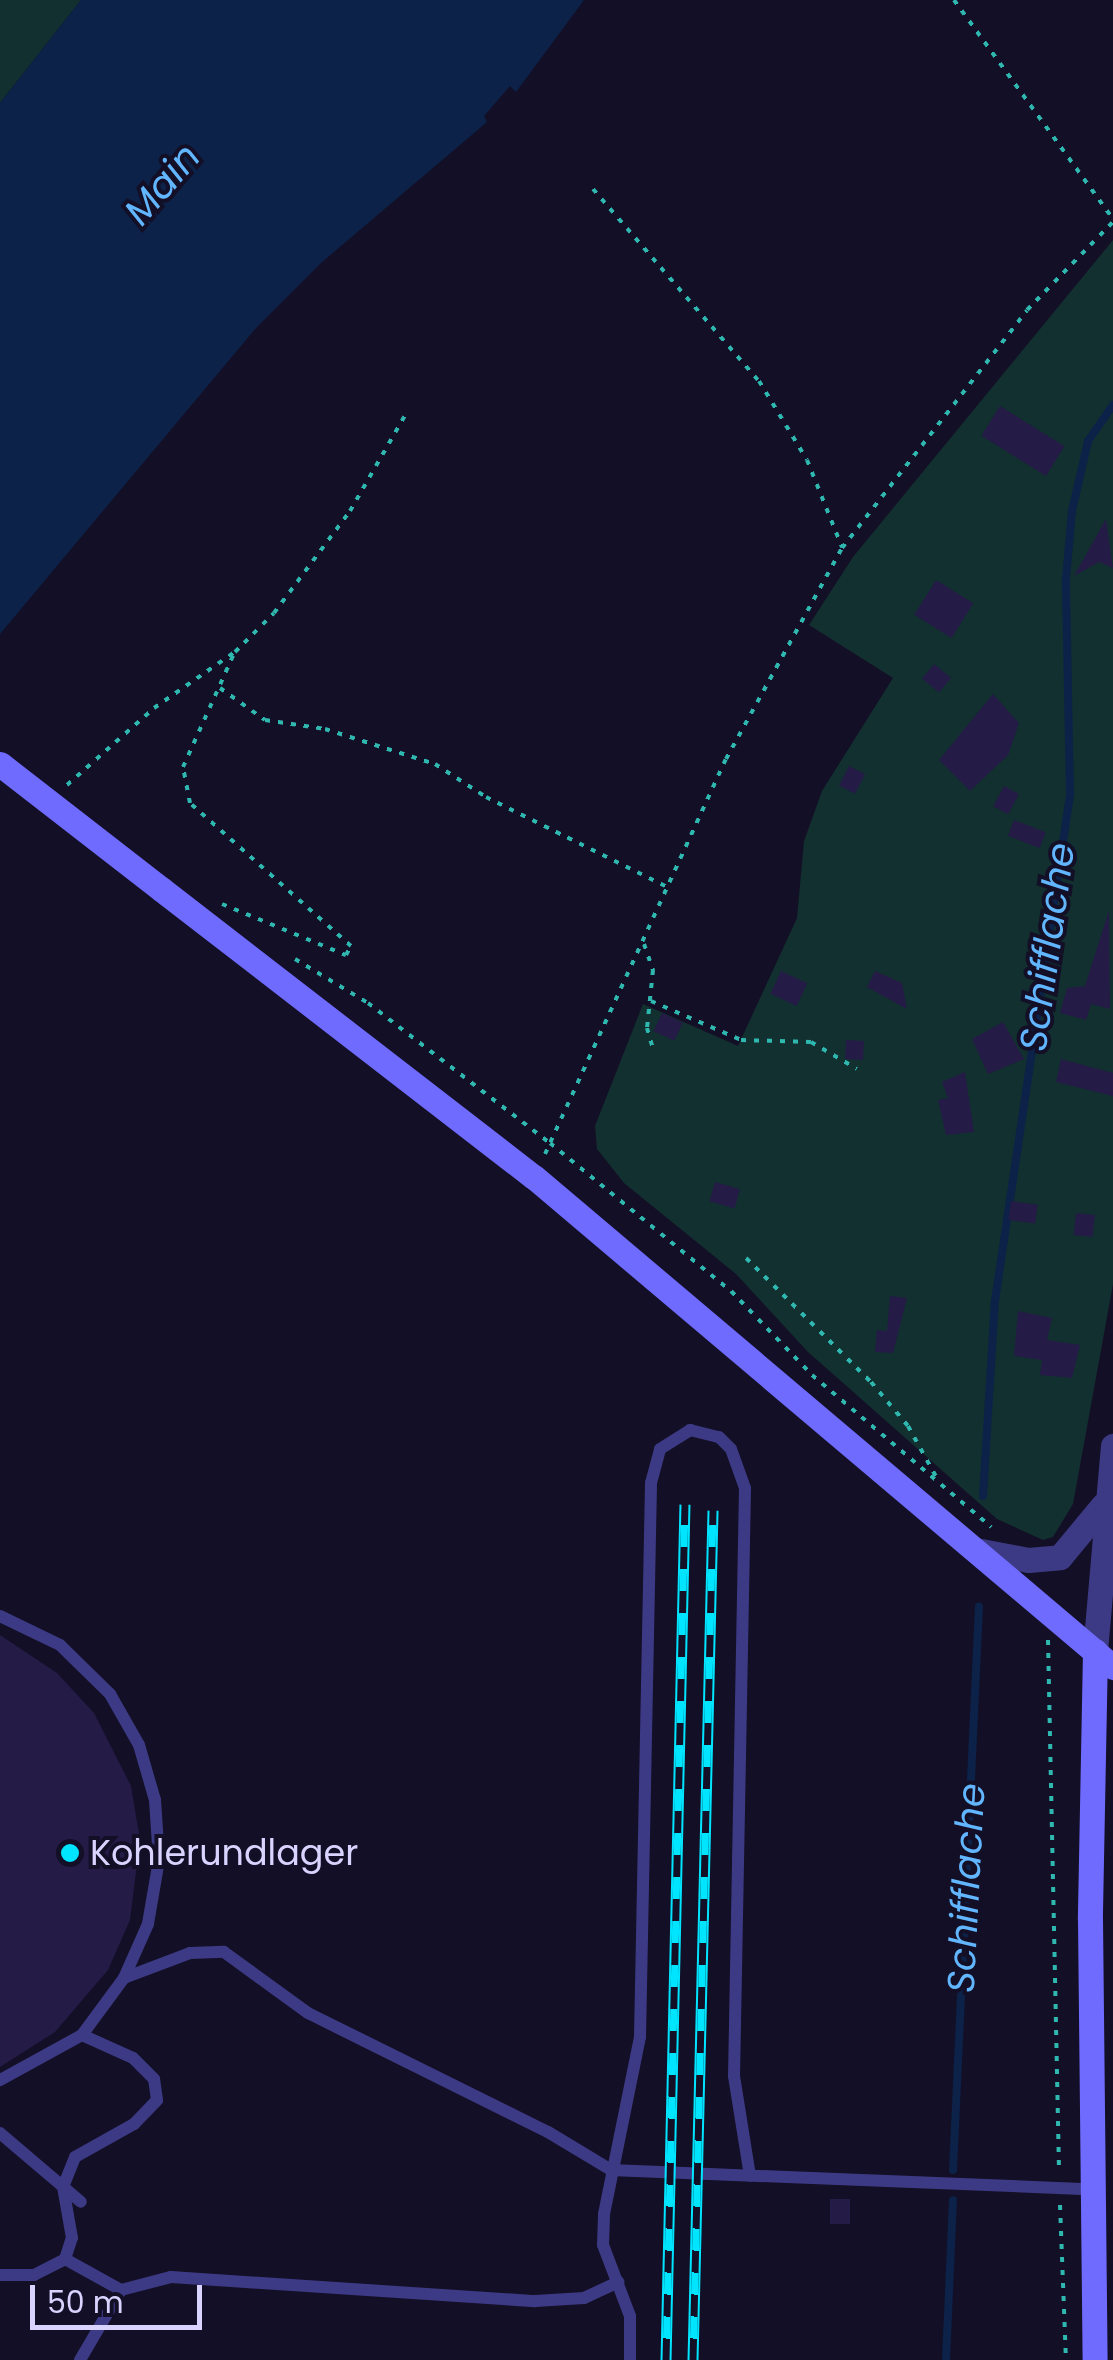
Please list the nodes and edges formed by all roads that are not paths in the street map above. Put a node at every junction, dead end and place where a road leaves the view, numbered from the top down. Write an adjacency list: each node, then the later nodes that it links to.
1 (0, 764): 4 (main road, bridge)
2 (1112, 1456): 3 (street)
3 (1108, 1496): 4 (street); 6 (street)
4 (988, 1541): 6 (main road)
5 (0, 1616): 9 (lane)
6 (1104, 1659): 8 (main road)
7 (1113, 1772): 8 (main road)
8 (1090, 1808): 16 (main road)
9 (124, 1978): 10 (lane); 13 (lane)
10 (82, 2035): 11 (lane); 15 (lane)
11 (0, 2080)
12 (0, 2133): 15 (lane)
13 (611, 2170): 14 (lane); 14 (lane); 20 (lane)
14 (750, 2176): 16 (lane)
15 (63, 2186): 17 (lane); 18 (lane)
16 (1094, 2189): 24 (main road)
17 (81, 2202)
18 (65, 2259): 19 (lane); 21 (lane)
19 (0, 2275)
20 (618, 2282): 21 (lane); 23 (lane)
21 (121, 2290): 22 (lane)
22 (80, 2360)
23 (630, 2360)
24 (1095, 2360)

